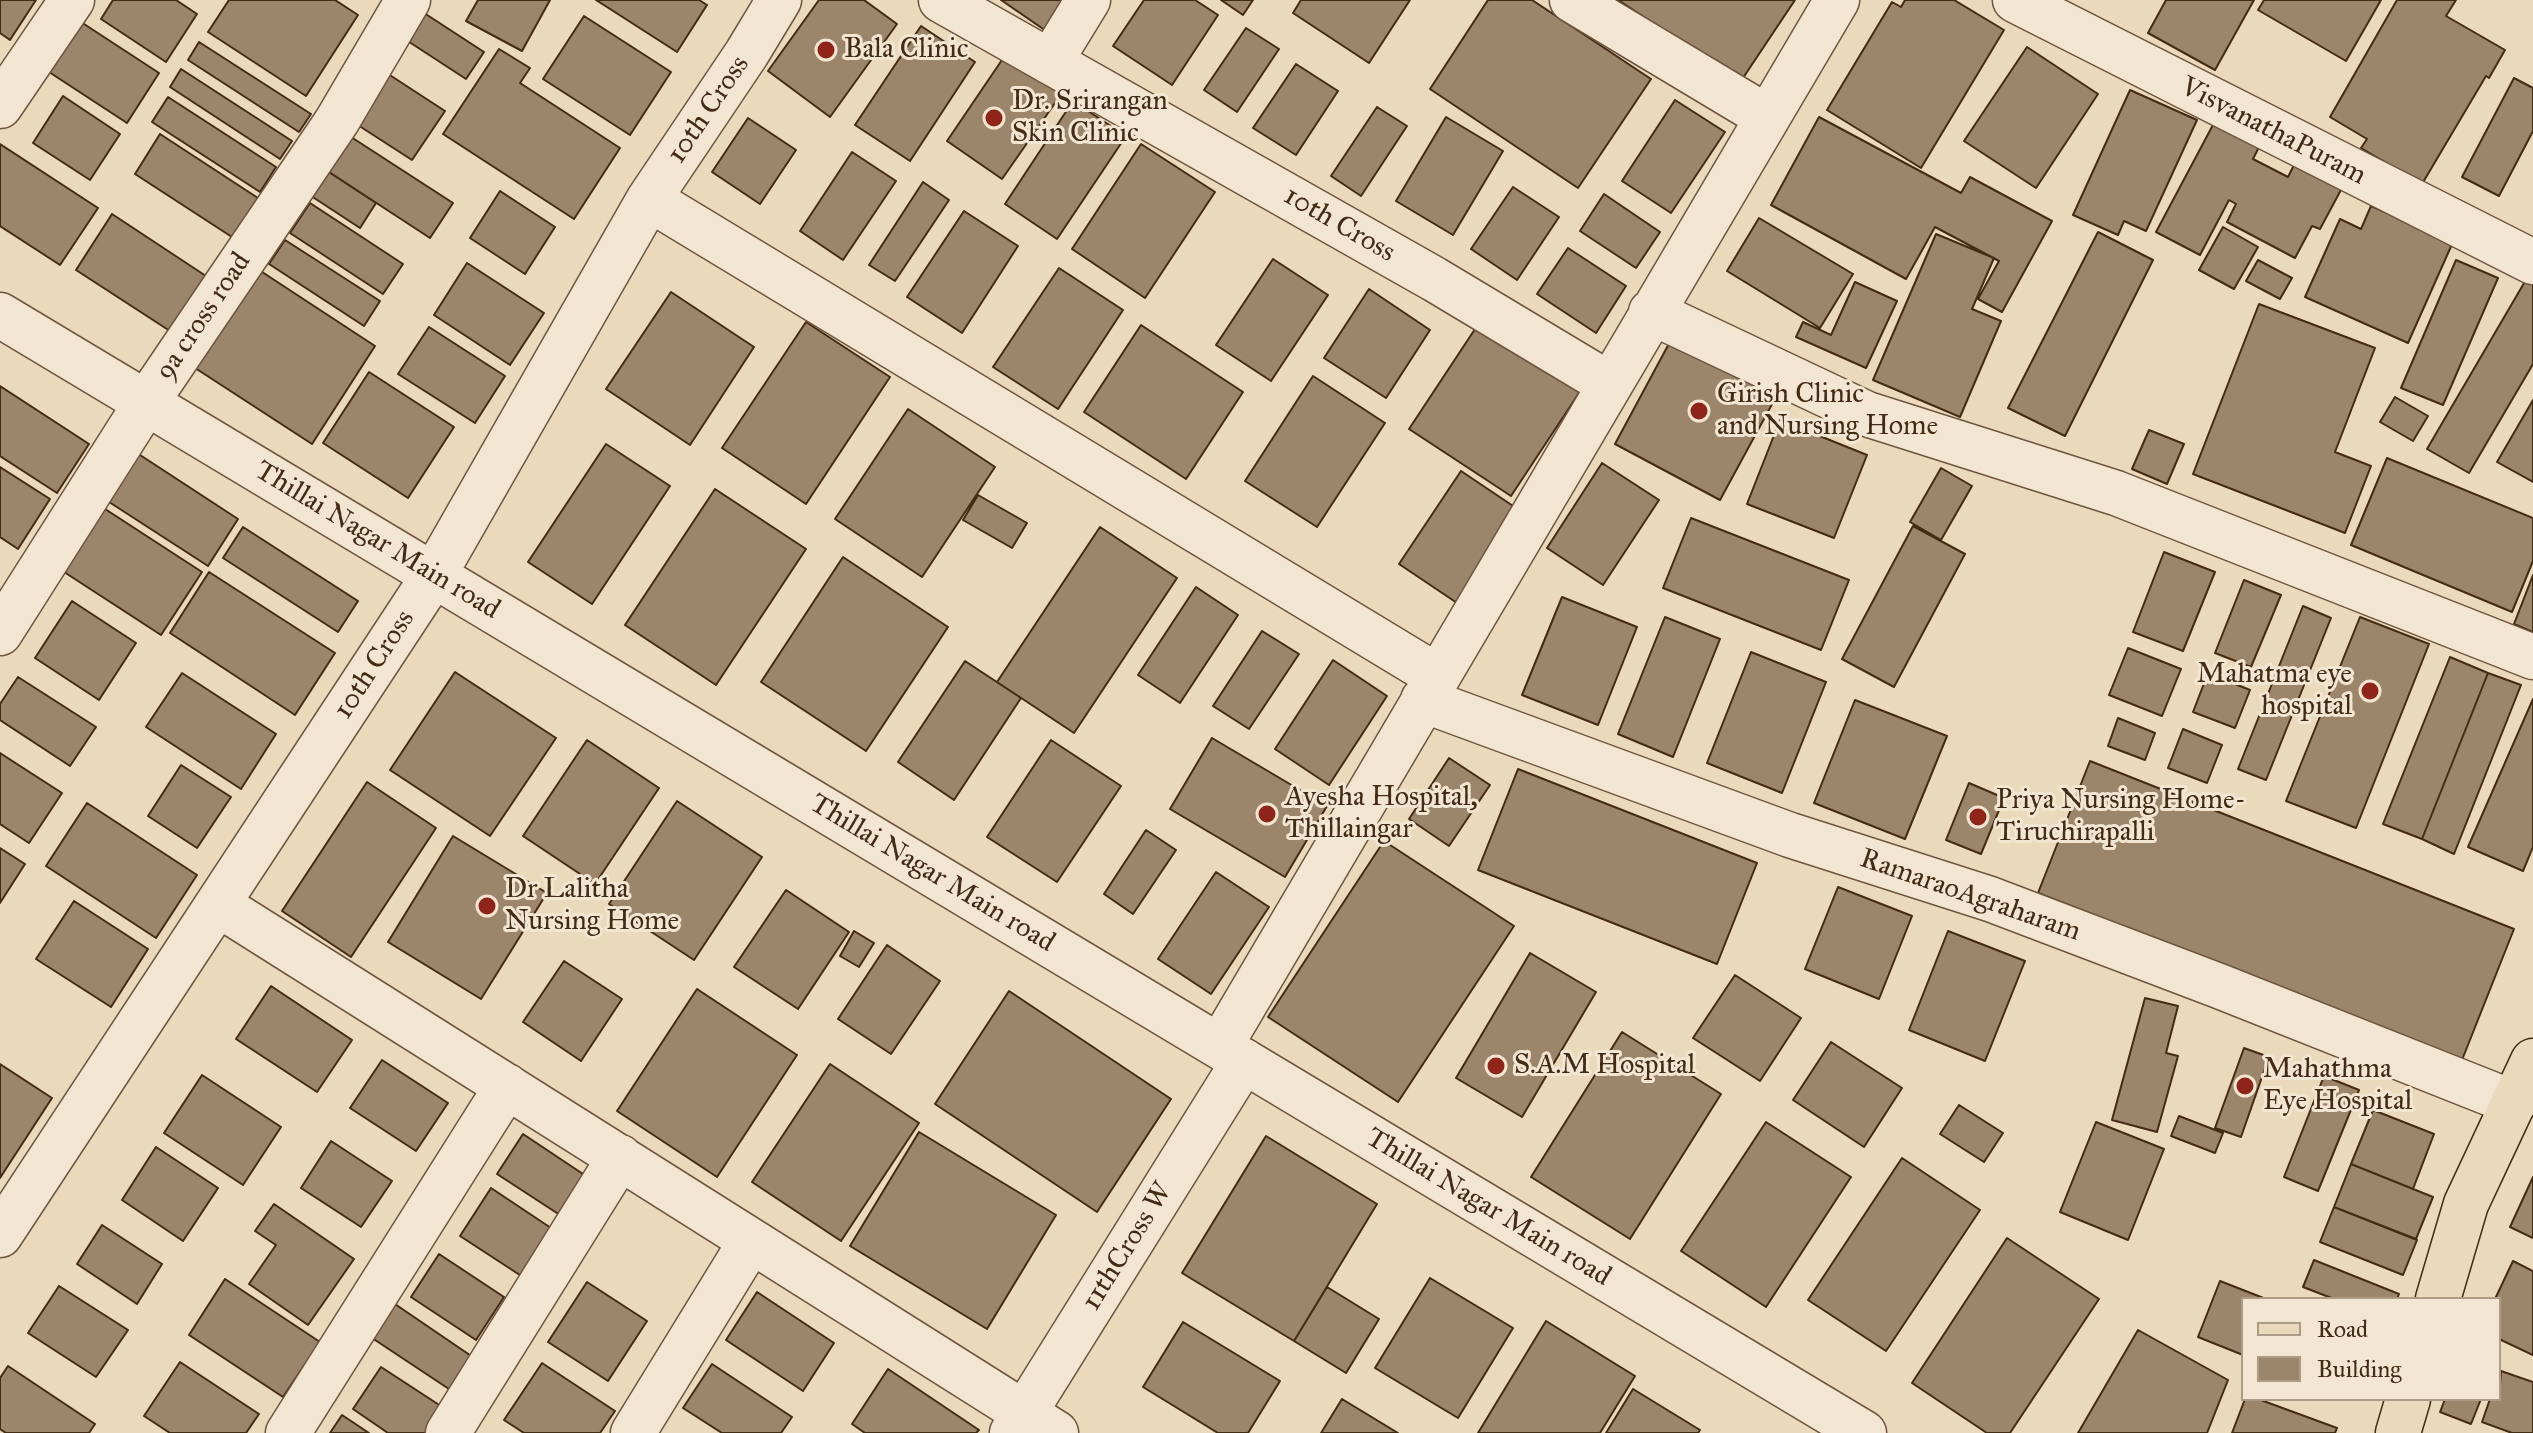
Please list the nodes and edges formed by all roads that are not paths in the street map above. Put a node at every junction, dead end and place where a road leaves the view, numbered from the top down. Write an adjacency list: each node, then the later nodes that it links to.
1 (72, 0): 10 (street)
2 (408, 0): 17 (street, 9a cross road)
3 (779, 0): 12 (street, 10th Cross)
4 (941, 0): 9 (street, 10th Cross)
5 (1088, 0): 9 (street)
6 (1572, 0): 11 (street)
7 (1837, 0): 11 (street, 11thCross W)
8 (2015, 0): 13 (street, VisvanathaPuram)
9 (1050, 62): 16 (street, 10th Cross)
10 (0, 106)
11 (1767, 117): 14 (street, 11thCross W)
12 (649, 199): 18 (street, 10th Cross); 21 (street, RamaraoAgraharam)
13 (2533, 262)
14 (1651, 312): 16 (street, 11thCross W); 20 (street)
15 (0, 315): 17 (street, Thillai Nagar Main road)
16 (1609, 384): 21 (street, 11thCross W)
17 (146, 403): 18 (street, Thillai Nagar Main road); 19 (street, 9a cross road)
18 (434, 575): 22 (street, 10th Cross); 23 (street, Thillai Nagar Main road)
19 (0, 633)
20 (2533, 657)
21 (1430, 688): 23 (street, 11thCross W); 26 (street, RamaraoAgraharam)
22 (219, 905): 25 (street); 28 (street, 10th Cross)
23 (1232, 1054): 32 (street, 11thCross W); 36 (street, Thillai Nagar Main road)
24 (2533, 1061): 26 (main road)
25 (507, 1086): 27 (street); 33 (street)
26 (2514, 1103): 30 (main road)
27 (620, 1157): 29 (street); 34 (street)
28 (5, 1219)
29 (751, 1241): 32 (street); 35 (street)
30 (2439, 1297)
31 (2407, 1401): 37 (main road)
32 (1031, 1426)
33 (288, 1433)
34 (448, 1433)
35 (633, 1433)
36 (1864, 1433)
37 (2398, 1433)

